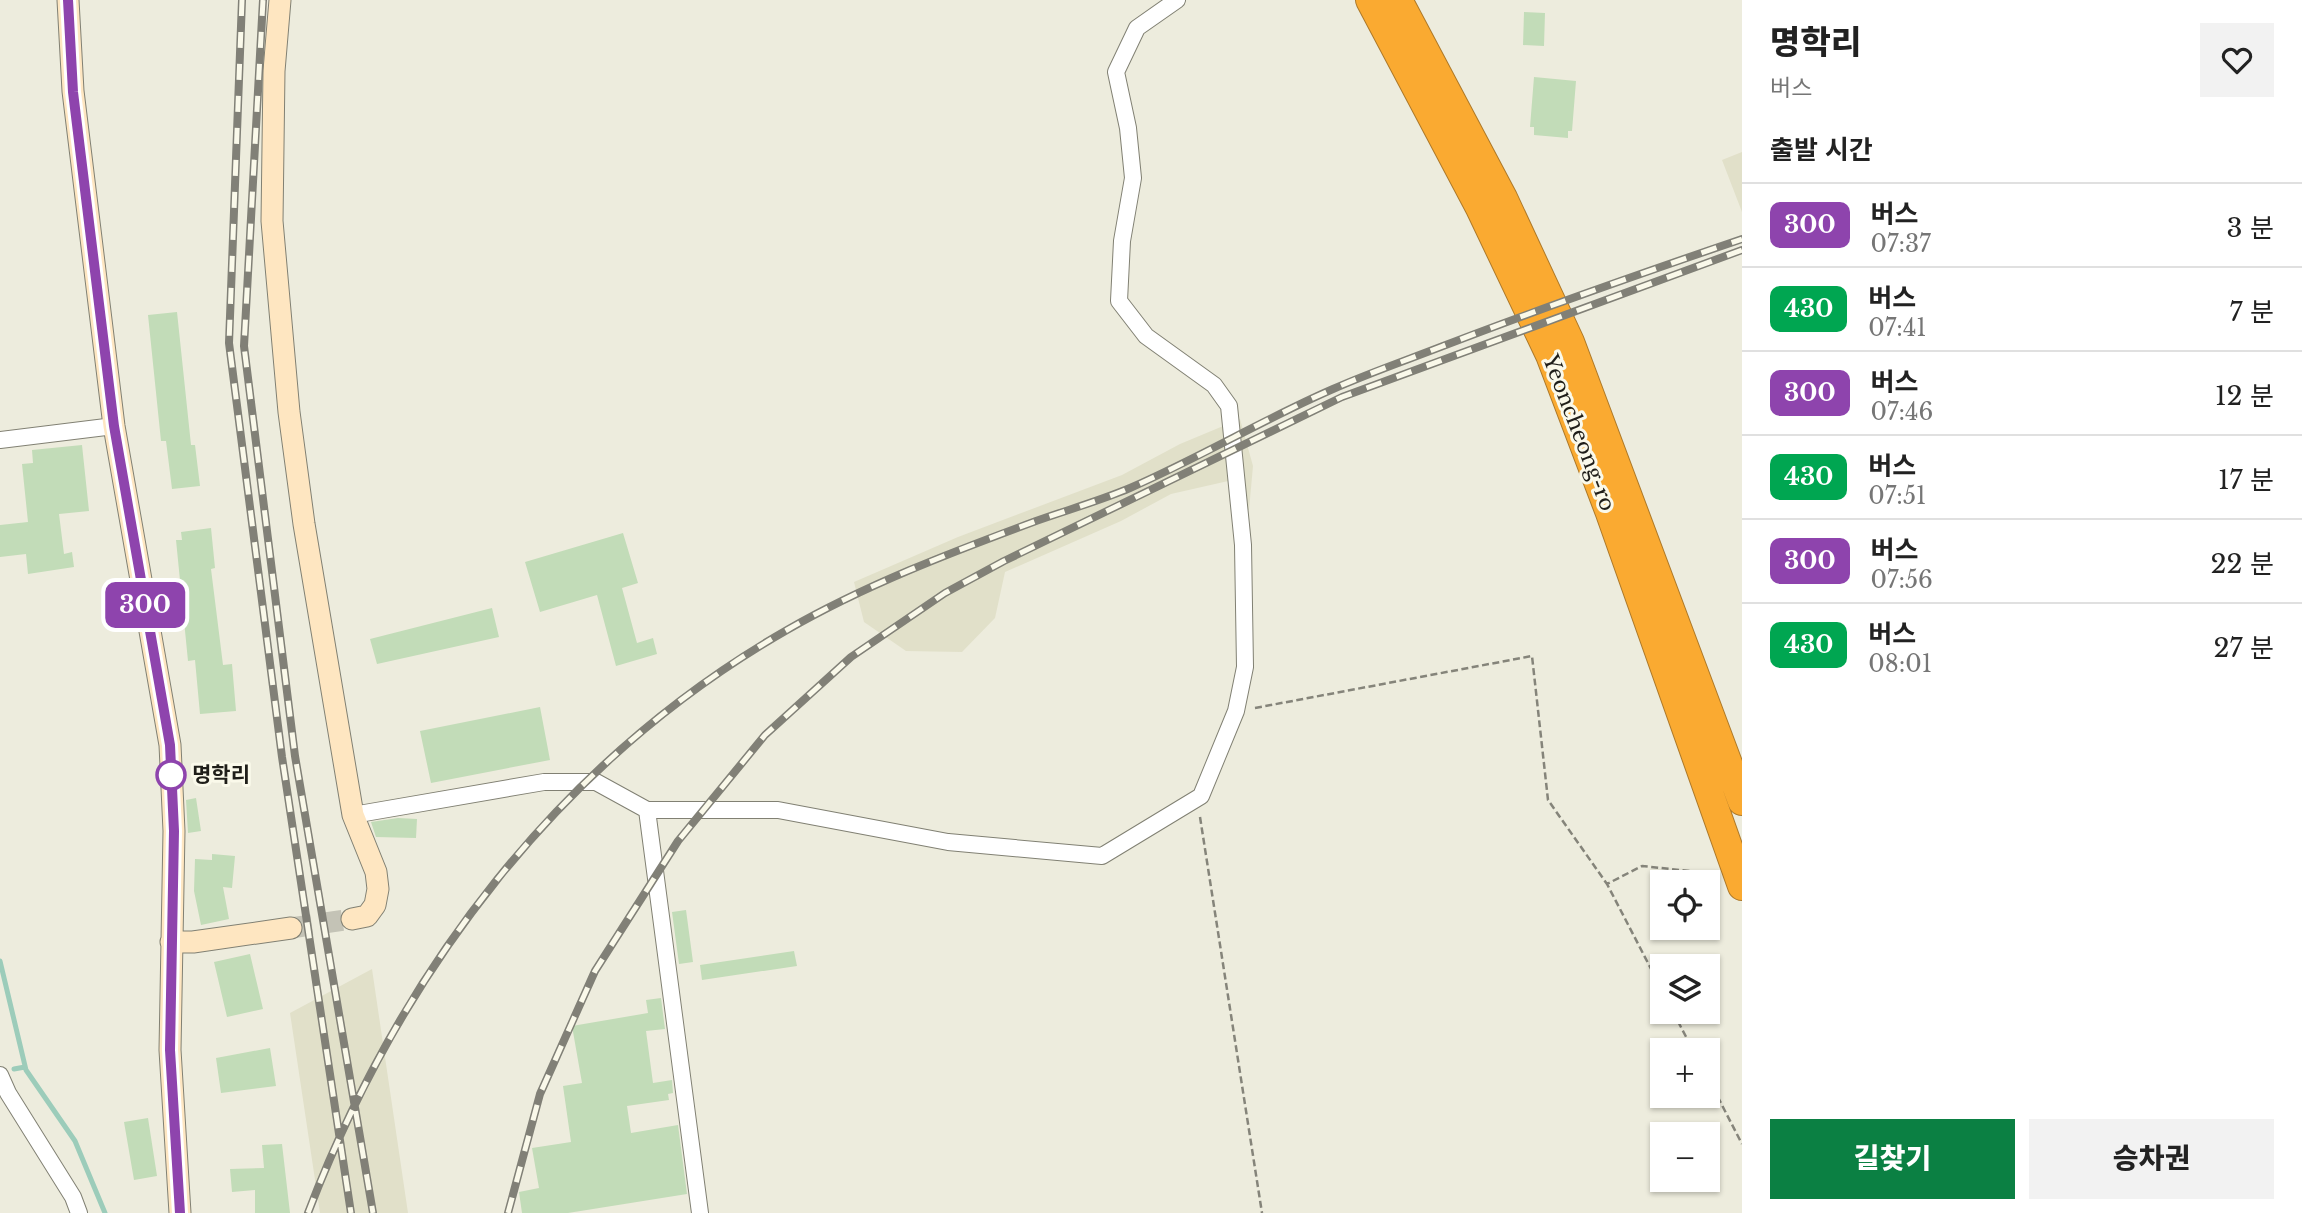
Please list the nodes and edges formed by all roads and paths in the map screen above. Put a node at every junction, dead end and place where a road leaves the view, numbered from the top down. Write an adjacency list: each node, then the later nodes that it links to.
1 (68, 0): 6 (main road)
2 (280, 0): 12 (main road)
3 (1177, 0): 8 (street)
4 (1370, 0): 15 (highway, Yeoncheong-ro)
5 (1398, 0): 10 (highway, Yeoncheong-ro)
6 (114, 426): 7 (street); 18 (main road)
7 (0, 440)
8 (1236, 711): 9 (street); 14 (path)
9 (1202, 796): 11 (street); 26 (path)
10 (1742, 801)
11 (647, 810): 12 (street); 25 (street)
12 (353, 815): 16 (main road)
13 (1679, 870): 14 (path)
14 (1607, 884): 19 (path)
15 (1742, 886)
16 (352, 919)
17 (291, 928): 18 (main road)
18 (171, 942): 24 (main road)
19 (1650, 967)
20 (0, 1074): 23 (street)
21 (1720, 1101): 22 (path)
22 (1742, 1144)
23 (79, 1213)
24 (180, 1213)
25 (700, 1213)
26 (1262, 1213)

